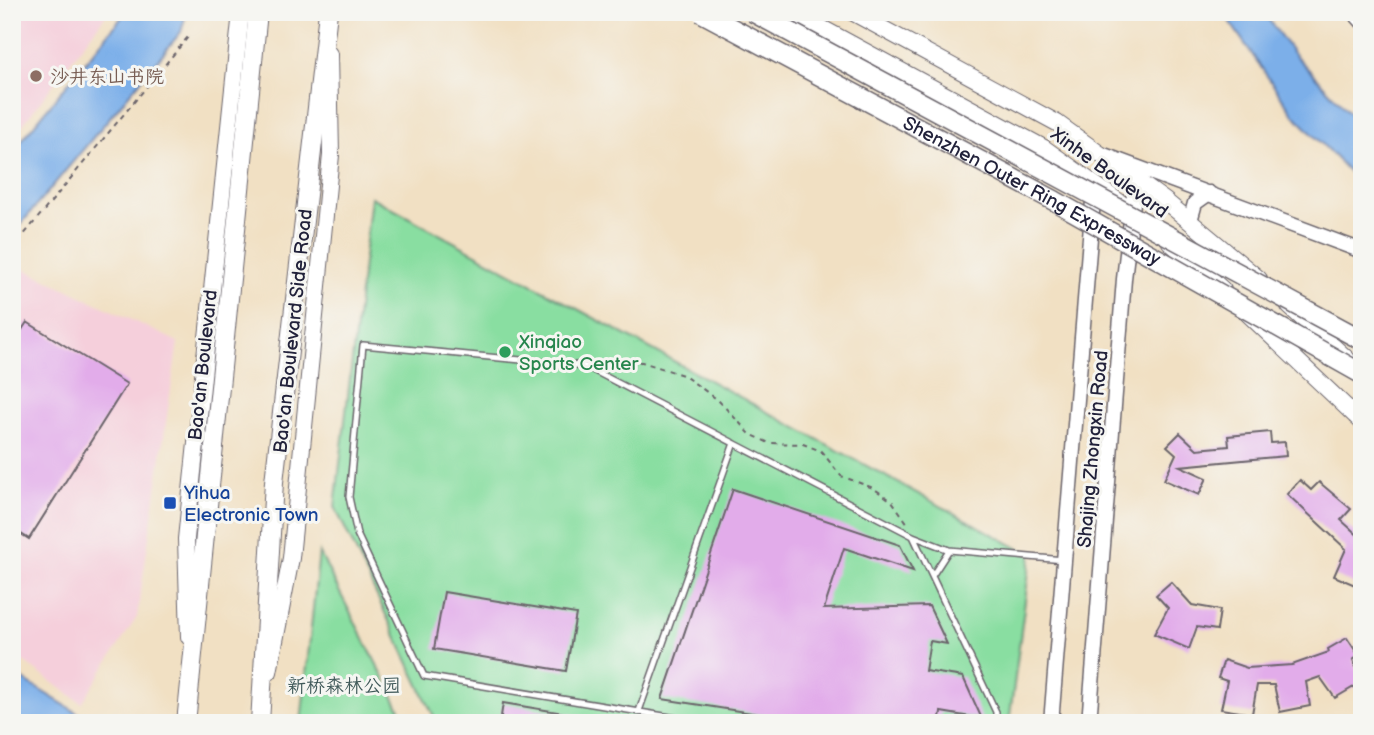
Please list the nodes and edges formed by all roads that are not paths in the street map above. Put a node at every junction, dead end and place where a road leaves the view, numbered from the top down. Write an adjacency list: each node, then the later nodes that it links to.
1 (241, 12): 25 (main road)
2 (258, 12): 25 (main road, Bao'an Boulevard)
3 (701, 12): 18 (highway, Shenzhen Outer Ring Expressway, bridge)
4 (753, 12): 17 (highway, Shenzhen Outer Ring Expressway, bridge)
5 (792, 12): 12 (main road, Xinhe Boulevard)
6 (852, 12): 10 (main road, Xinhe Boulevard)
7 (1352, 12): 9 (street)
8 (328, 18): 29 (main road)
9 (1362, 24)
10 (1103, 154): 11 (main road, Xinhe Boulevard); 13 (street)
11 (1136, 178): 14 (street, Shajing Zhongxin Road); 15 (main road, Xinhe Boulevard)
12 (1094, 183): 14 (main road, Xinhe Boulevard); 23 (street, Shajing Zhongxin Road)
13 (1209, 193): 15 (street); 16 (street)
14 (1132, 211): 19 (main road, Xinhe Boulevard); 27 (street, Shajing Zhongxin Road)
15 (1190, 220): 18 (main road, Xinhe Boulevard)
16 (1362, 251)
17 (1362, 340)
18 (1362, 374)
19 (1362, 422)
20 (734, 443): 21 (lane); 26 (lane); 26 (lane)
21 (913, 536): 22 (lane); 24 (lane)
22 (949, 551): 23 (lane); 24 (lane)
23 (1063, 560): 32 (street, Shajing Zhongxin Road)
24 (932, 576): 31 (lane)
25 (190, 687): 28 (main road, Bao'an Boulevard)
26 (639, 712): 30 (lane)
27 (1089, 722): 33 (street)
28 (187, 723)
29 (260, 723)
30 (706, 723)
31 (996, 723)
32 (1051, 723)
33 (1115, 723)

